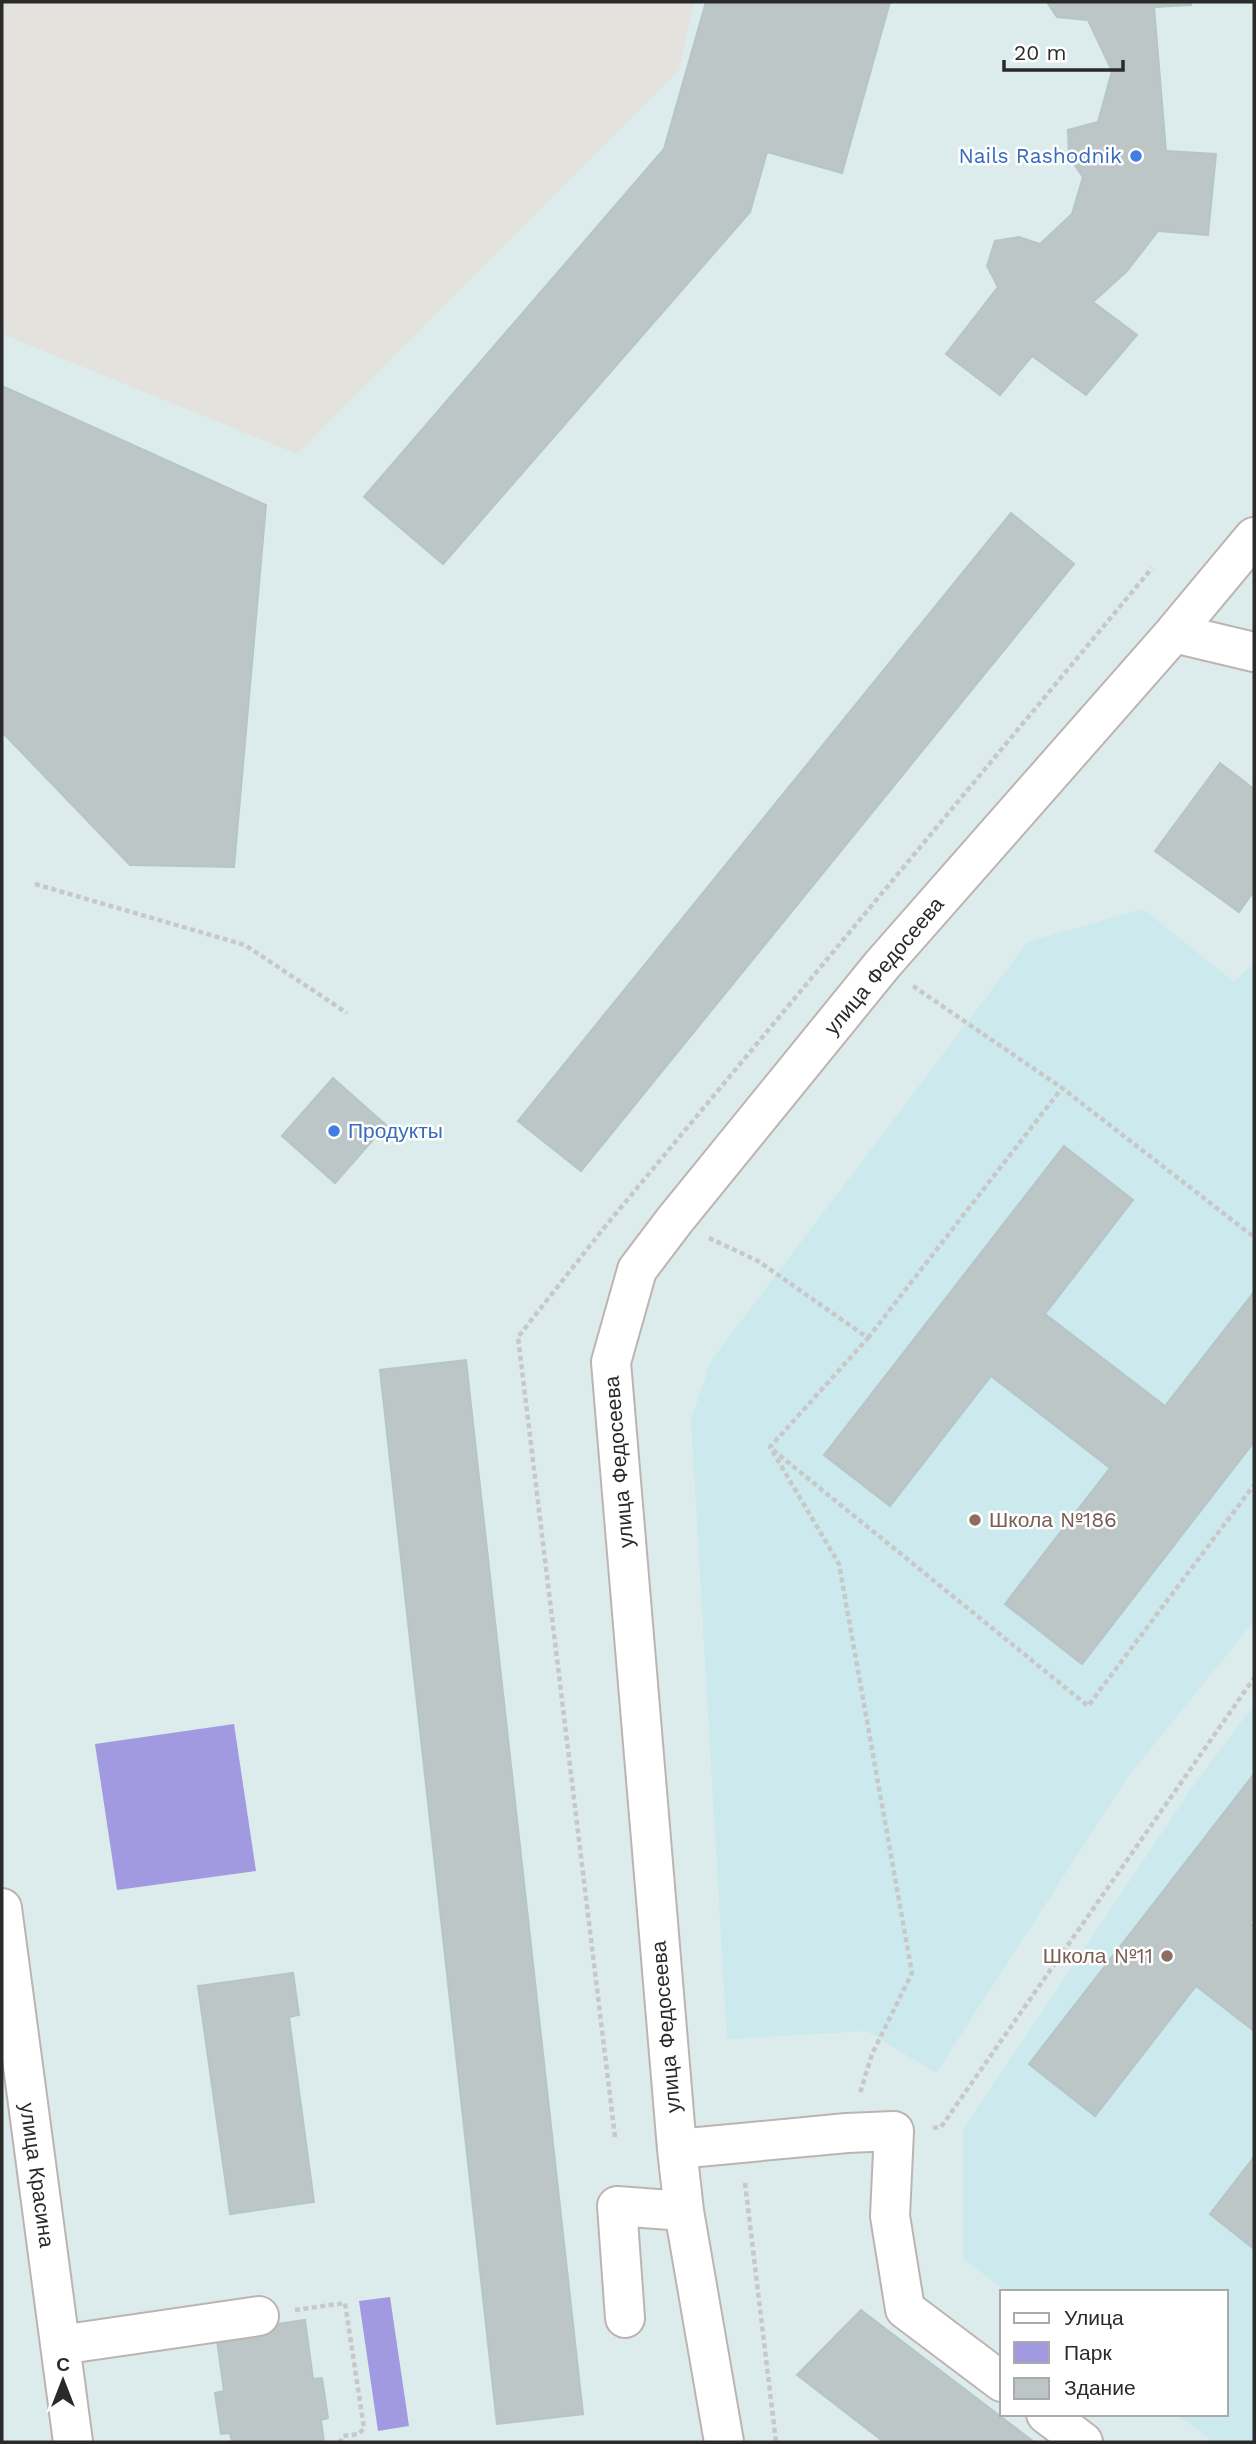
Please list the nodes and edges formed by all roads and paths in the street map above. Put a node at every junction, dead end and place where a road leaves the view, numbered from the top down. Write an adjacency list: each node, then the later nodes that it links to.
1 (1254, 537): 3 (street, улица Федосеева)
2 (1152, 568): 18 (path)
3 (1174, 633): 4 (street); 6 (street, улица Федосеева)
4 (1254, 652)
5 (35, 884): 7 (path)
6 (882, 965): 8 (path); 9 (street, улица Федосеева)
7 (347, 1013)
8 (1062, 1088): 10 (path); 11 (path)
9 (674, 1221): 11 (path); 19 (street, улица Федосеева)
10 (1254, 1237)
11 (868, 1338): 12 (path)
12 (770, 1447): 13 (path); 17 (path)
13 (1254, 1485)
14 (1254, 1678): 16 (path)
15 (2, 1908): 24 (street, улица Красина)
16 (894, 2131): 17 (street); 25 (street)
17 (847, 2133): 19 (street)
18 (615, 2137)
19 (677, 2149): 21 (street, улица Федосеева)
20 (745, 2183): 30 (path)
21 (684, 2211): 23 (street); 29 (street, улица Федосеева)
22 (259, 2316): 24 (street); 28 (path)
23 (625, 2318)
24 (60, 2345): 27 (street, улица Красина)
25 (1000, 2380)
26 (1049, 2416): 31 (street)
27 (73, 2442)
28 (340, 2442)
29 (724, 2442)
30 (776, 2442)
31 (1083, 2442)

